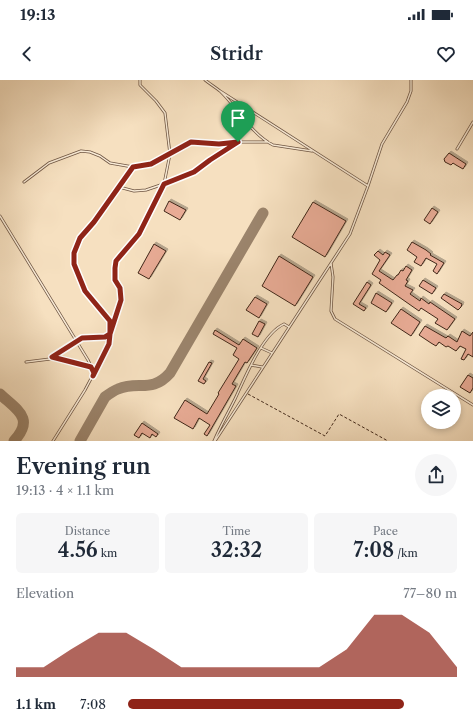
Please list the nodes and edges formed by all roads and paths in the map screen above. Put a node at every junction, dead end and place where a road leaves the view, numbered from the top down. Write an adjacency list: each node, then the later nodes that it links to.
1 (140, 80): 10 (lane)
2 (205, 80): 4 (lane)
3 (411, 80): 14 (lane)
4 (220, 91): 7 (lane); 9 (lane)
5 (473, 122): 8 (lane)
6 (238, 142): 7 (lane); 10 (lane); 13 (lane)
7 (268, 142): 9 (lane)
8 (457, 149)
9 (314, 151): 14 (lane)
10 (170, 154): 11 (lane); 13 (lane)
11 (133, 167): 12 (lane); 15 (lane)
12 (24, 182)
13 (164, 184): 15 (lane); 19 (lane)
14 (368, 186): 17 (lane)
15 (119, 188): 19 (lane)
16 (0, 216): 20 (lane)
17 (331, 263): 18 (lane); 30 (lane)
18 (289, 327): 21 (lane); 22 (lane)
19 (110, 334): 20 (lane); 28 (lane)
20 (76, 341): 23 (lane); 26 (lane)
21 (262, 348): 22 (lane); 25 (lane)
22 (272, 353): 27 (lane)
23 (52, 357): 24 (lane); 26 (lane)
24 (26, 362)
25 (251, 365): 27 (lane); 32 (lane)
26 (91, 367): 28 (lane)
27 (262, 367): 29 (lane)
28 (93, 376): 31 (lane)
29 (245, 393): 32 (lane); 33 (path)
30 (473, 405)
31 (53, 441)
32 (214, 441)
33 (388, 441)

